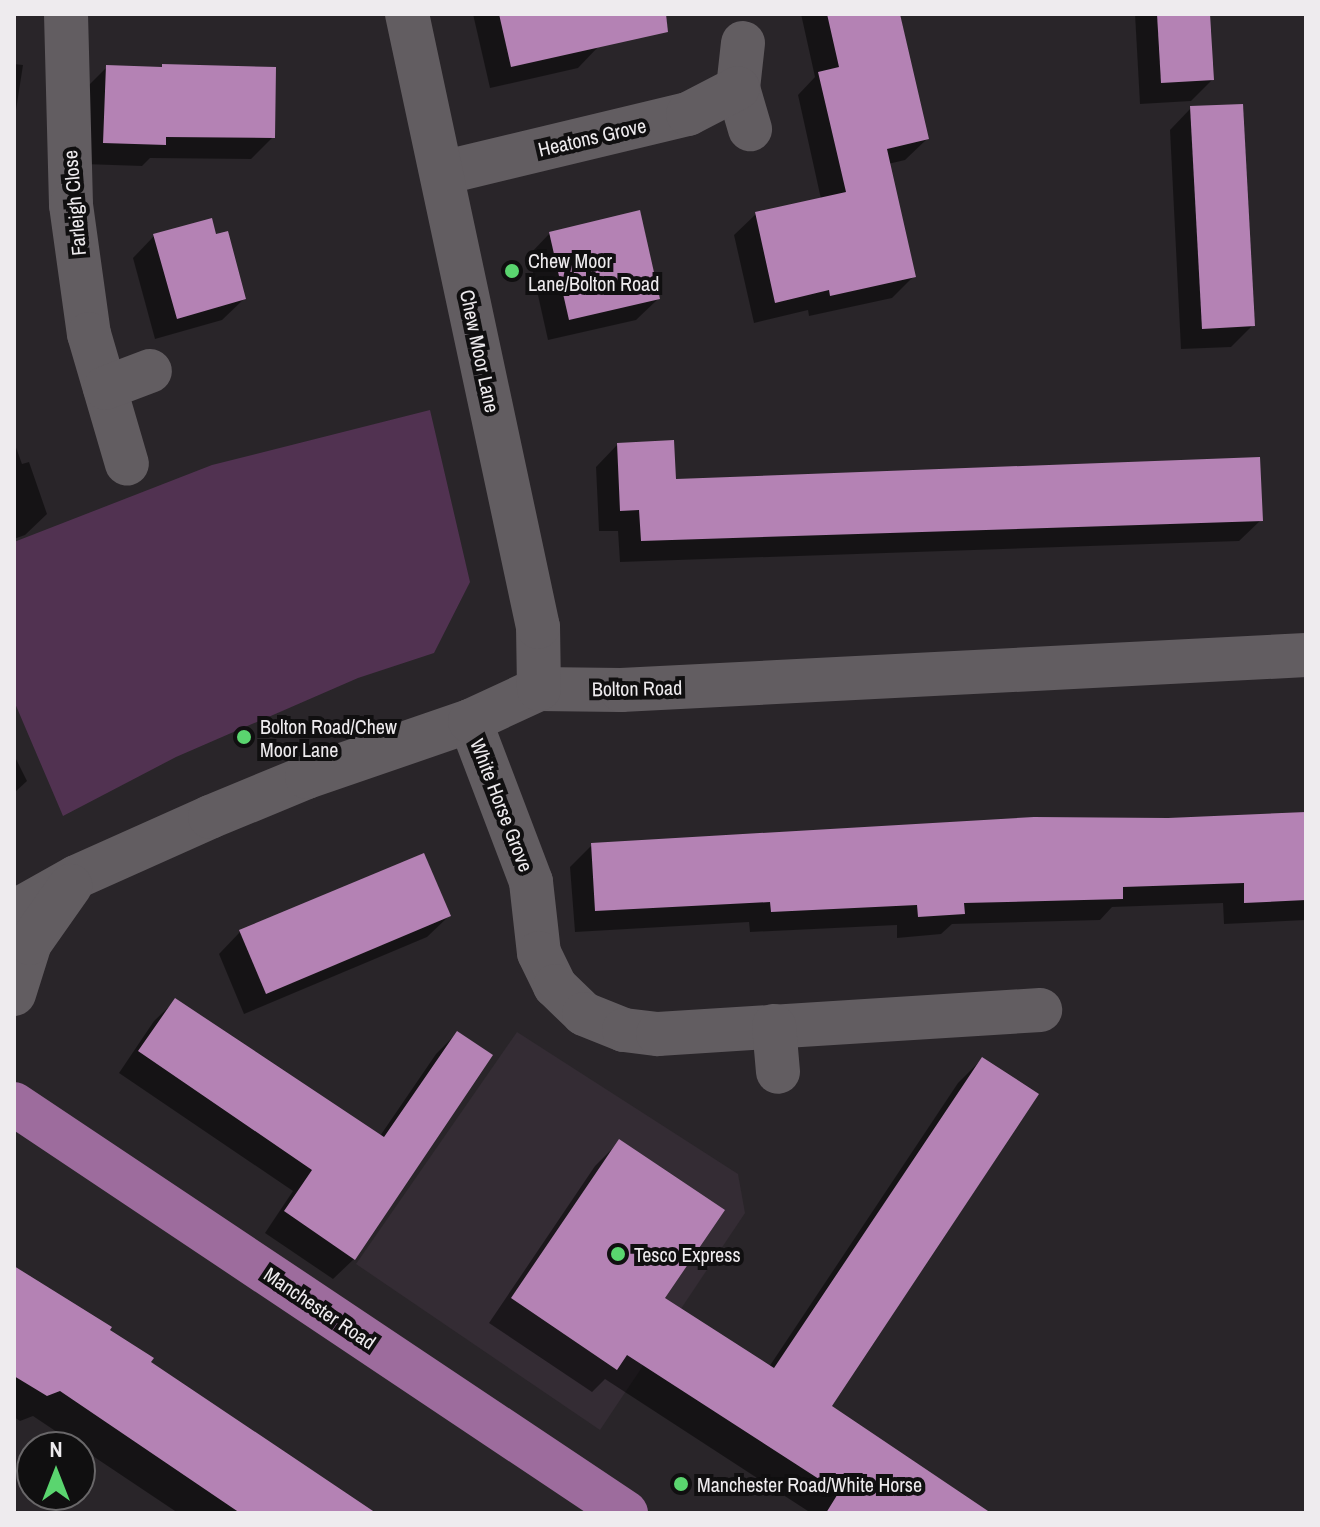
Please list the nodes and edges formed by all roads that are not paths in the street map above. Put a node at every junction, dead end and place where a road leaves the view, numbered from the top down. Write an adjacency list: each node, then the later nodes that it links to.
1 (66, 14): 8 (street, Farleigh Close)
2 (407, 14): 6 (street, Chew Moor Lane)
3 (743, 43): 4 (street)
4 (738, 88): 5 (street); 6 (street, Heatons Grove)
5 (750, 129)
6 (442, 173): 11 (street, Chew Moor Lane)
7 (150, 371): 8 (street)
8 (105, 388): 9 (street, Farleigh Close)
9 (127, 464)
10 (1306, 655): 11 (street, Bolton Road)
11 (539, 689): 12 (street, Bolton Road)
12 (470, 721): 13 (street, Bolton Road); 17 (street, White Horse Grove)
13 (76, 877): 14 (street, Bolton Road); 15 (street)
14 (14, 912)
15 (14, 994)
16 (1040, 1010): 17 (street, White Horse Grove)
17 (774, 1026): 18 (street)
18 (778, 1072)
19 (15, 1097): 20 (main road, Manchester Road)
20 (626, 1513)

